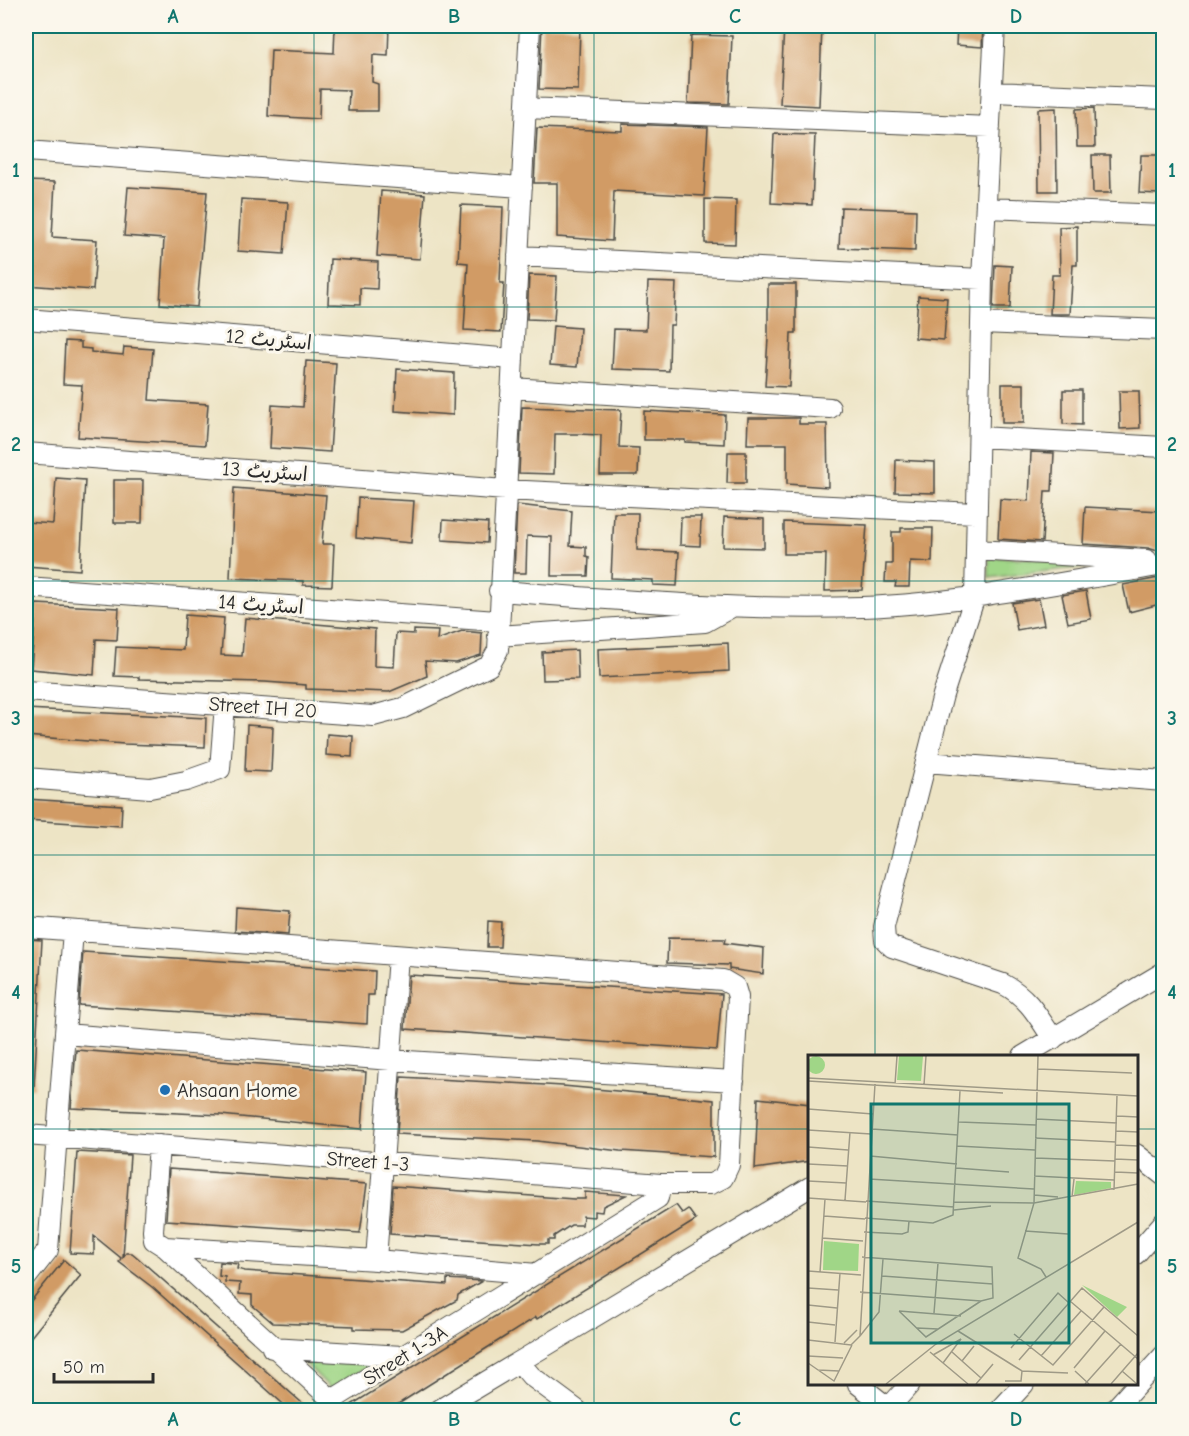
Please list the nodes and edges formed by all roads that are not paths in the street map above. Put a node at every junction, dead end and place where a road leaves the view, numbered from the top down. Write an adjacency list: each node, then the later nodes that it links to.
1 (530, 26): 5 (street)
2 (995, 26): 3 (street)
3 (992, 92): 4 (street); 6 (street)
4 (1164, 99)
5 (526, 108): 6 (street); 8 (street)
6 (990, 128): 9 (street)
7 (26, 151): 8 (street)
8 (522, 187): 11 (street)
9 (987, 208): 10 (street); 12 (street)
10 (1164, 215)
11 (518, 256): 12 (street); 16 (street)
12 (982, 279): 14 (street)
13 (26, 319): 16 (street, اسٹریٹ 12)
14 (981, 323): 15 (street); 19 (street)
15 (1164, 330)
16 (513, 359): 17 (street)
17 (511, 388): 18 (street); 22 (street)
18 (830, 408)
19 (979, 436): 20 (street); 23 (street)
20 (1164, 447)
21 (26, 453): 22 (street, اسٹریٹ 13)
22 (505, 489): 23 (street, اسٹریٹ 13); 27 (street)
23 (975, 513): 24 (street)
24 (976, 550): 25 (street); 28 (street)
25 (1164, 563): 28 (street)
26 (26, 587): 30 (street, اسٹریٹ 14)
27 (499, 591): 29 (street); 30 (street)
28 (975, 596): 29 (street); 33 (street)
29 (730, 608): 30 (street, اسٹریٹ 14)
30 (498, 628): 32 (street, Street IH 20)
31 (26, 691): 32 (street, Street IH 20)
32 (225, 704): 34 (street)
33 (926, 762): 35 (street); 41 (street)
34 (26, 778)
35 (1164, 781)
36 (26, 927): 37 (street)
37 (73, 931): 38 (street); 40 (street)
38 (398, 957): 43 (street); 44 (street)
39 (1164, 972): 41 (street)
40 (65, 1034): 43 (street); 46 (street)
41 (1053, 1038): 42 (street)
42 (1025, 1055)
43 (391, 1060): 44 (street); 49 (street)
44 (734, 1081): 51 (street, Street 1-3)
45 (26, 1135): 46 (street, Street 1-3)
46 (58, 1137): 47 (street, Street 1-3); 58 (street)
47 (159, 1144): 49 (street, Street 1-3); 54 (street)
48 (1138, 1155): 50 (street)
49 (382, 1162): 51 (street, Street 1-3); 56 (street)
50 (1164, 1176)
51 (661, 1184): 57 (street, Street 1-3A)
52 (808, 1187): 62 (street)
53 (1164, 1222): 55 (street)
54 (165, 1248): 56 (street); 59 (street, Street 1-3A)
55 (1138, 1253)
56 (376, 1260): 57 (street)
57 (537, 1274): 61 (street, Street 1-3A)
58 (26, 1278)
59 (272, 1348): 61 (street); 61 (street, Street 1-3A)
60 (1164, 1355): 63 (street)
61 (402, 1356)
62 (520, 1363): 68 (street); 69 (street)
63 (1138, 1384)
64 (859, 1385): 70 (street)
65 (908, 1385): 70 (street)
66 (1022, 1385): 71 (street)
67 (1137, 1385): 72 (street)
68 (439, 1410)
69 (577, 1410)
70 (889, 1410)
71 (1000, 1410)
72 (1114, 1410)

